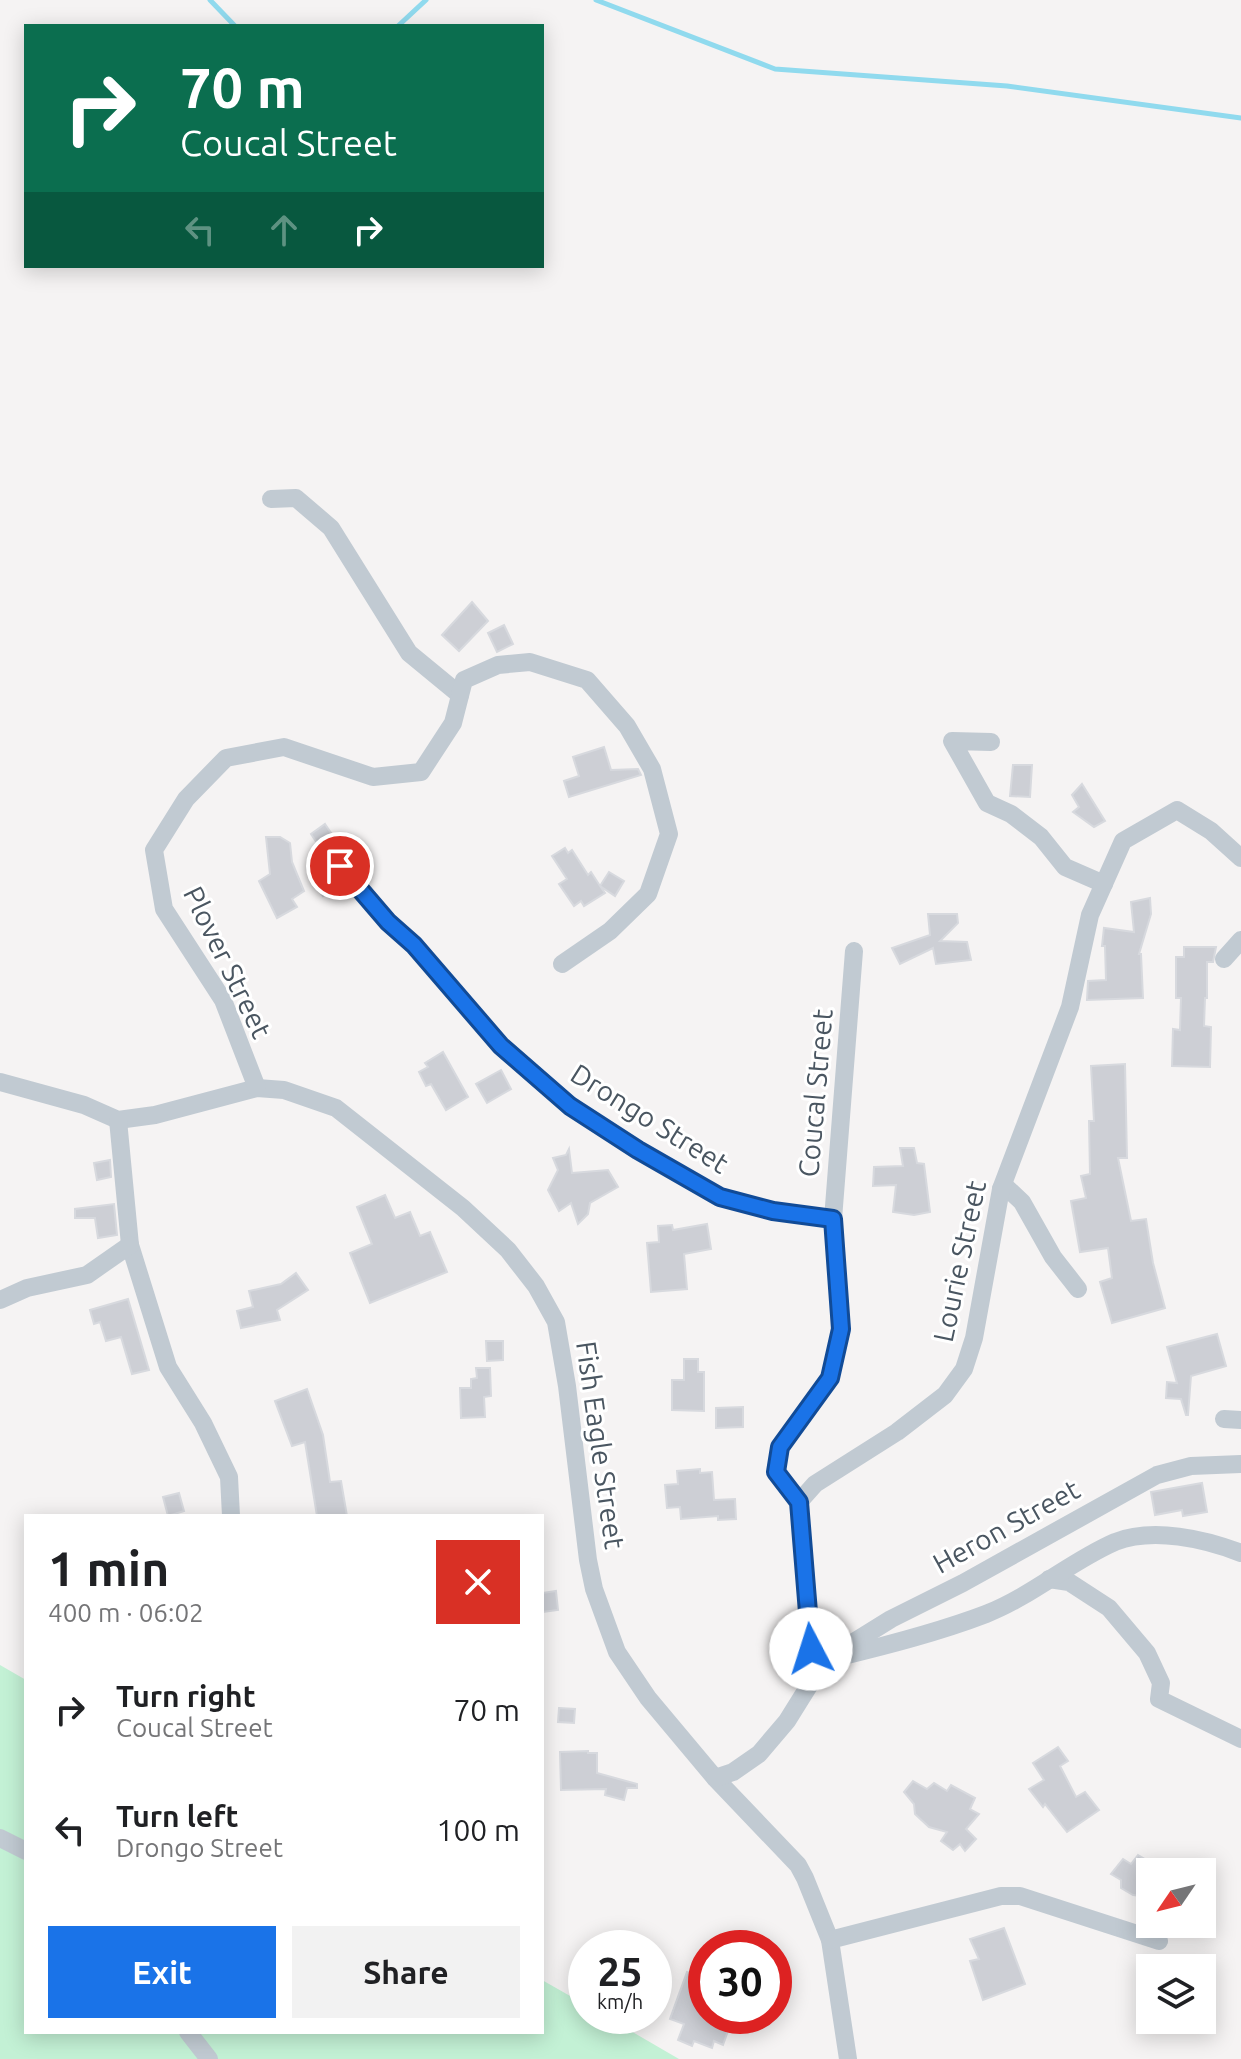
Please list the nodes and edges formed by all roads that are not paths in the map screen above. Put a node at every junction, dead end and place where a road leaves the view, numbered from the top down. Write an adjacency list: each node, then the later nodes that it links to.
1 (271, 499): 2 (street)
2 (460, 695): 10 (street, Plover Street); 12 (street, Plover Street)
3 (991, 742): 6 (street)
4 (1241, 858): 6 (street, Lourie Street)
5 (340, 866): 15 (street, Drongo Street)
6 (1104, 884): 14 (street, Lourie Street)
7 (1241, 940): 9 (street)
8 (854, 951): 15 (street, Coucal Street)
9 (1224, 959)
10 (562, 964)
11 (0, 1082): 13 (street)
12 (257, 1088): 13 (street, Fish Eagle Street); 26 (street, Fish Eagle Street)
13 (118, 1120): 16 (street)
14 (1001, 1189): 17 (street); 20 (street, Lourie Street)
15 (833, 1219): 20 (street, Coucal Street)
16 (130, 1245): 18 (street); 21 (street)
17 (1078, 1289)
18 (0, 1300)
19 (1241, 1464): 24 (street, Heron Street)
20 (799, 1502): 24 (street)
21 (231, 1514)
22 (1241, 1553): 23 (street)
23 (1049, 1579): 24 (street); 25 (street)
24 (819, 1667): 26 (street)
25 (1241, 1739)
26 (715, 1778): 29 (street, Fish Eagle Street)
27 (0, 1838): 28 (street)
28 (24, 1850)
29 (830, 1940): 30 (street); 33 (street, Fish Eagle Street)
30 (1159, 1941)
31 (190, 2034): 32 (street)
32 (209, 2059)
33 (848, 2059)

